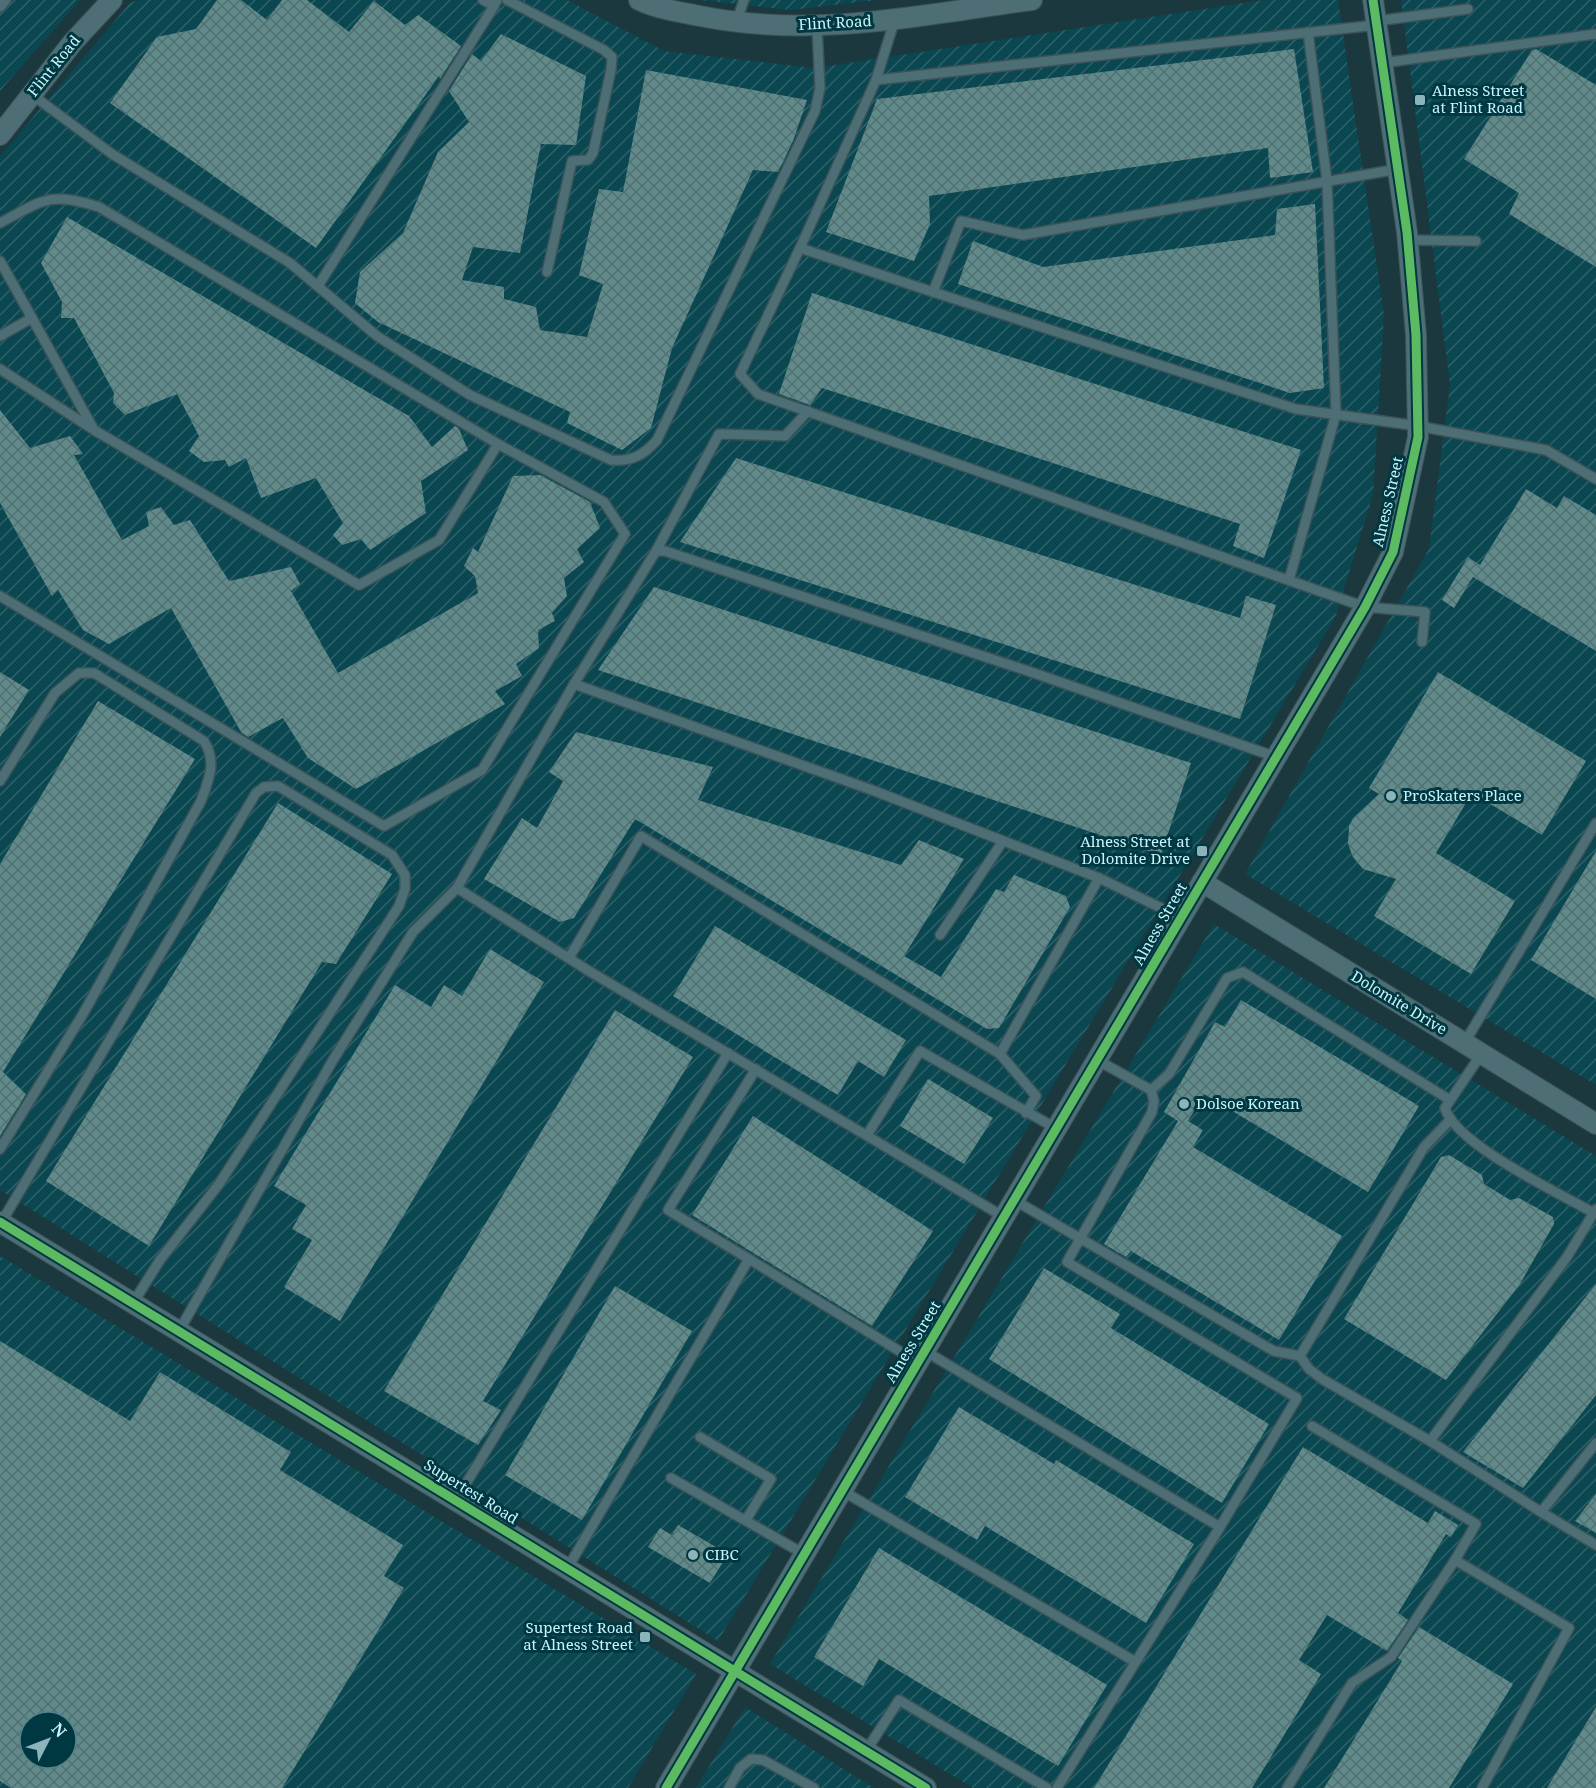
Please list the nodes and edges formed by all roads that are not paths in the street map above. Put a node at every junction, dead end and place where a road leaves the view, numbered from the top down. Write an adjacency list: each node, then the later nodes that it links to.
1 (6, 0): 11 (lane)
2 (112, 0): 21 (street, Flint Road)
3 (483, 0): 10 (lane)
4 (507, 0): 30 (lane)
5 (639, 0): 14 (street, Flint Road)
6 (744, 0): 14 (lane)
7 (1032, 0): 9 (street, Flint Road)
8 (1373, 0): 15 (street, Alness Street)
9 (998, 2): 13 (street, Flint Road)
10 (495, 3): 31 (lane)
11 (0, 7)
12 (1468, 9): 15 (lane)
13 (895, 19): 16 (street, Flint Road); 20 (lane)
14 (736, 23): 16 (street, Flint Road)
15 (1376, 23): 17 (lane); 19 (street, Alness Street)
16 (817, 27): 31 (lane)
17 (1308, 32): 20 (lane); 24 (lane)
18 (1596, 34): 19 (lane)
19 (1382, 63): 23 (street, Alness Street)
20 (876, 80): 28 (lane)
21 (32, 94): 22 (street, Flint Road); 31 (lane)
22 (0, 135)
23 (1398, 169): 24 (lane); 26 (street, Alness Street)
24 (1327, 181): 32 (lane); 37 (lane)
25 (0, 223): 40 (lane)
26 (1408, 240): 27 (lane); 38 (street, Alness Street)
27 (1476, 241)
28 (800, 248): 32 (lane); 36 (lane)
29 (0, 261): 33 (lane)
30 (547, 272)
31 (318, 286)
32 (933, 292): 37 (lane)
33 (32, 318): 34 (lane); 39 (lane)
34 (0, 336)
35 (0, 369): 39 (lane)
36 (808, 411): 42 (lane); 43 (lane)
37 (1336, 414): 38 (lane); 43 (lane)
38 (1418, 426): 41 (lane); 45 (street, Alness Street)
39 (94, 430): 40 (lane)
40 (498, 444): 44 (lane)
41 (1596, 479)
42 (656, 551): 47 (lane); 48 (lane)
43 (1289, 580): 45 (lane)
44 (0, 596)
45 (1365, 607): 46 (lane); 48 (street, Alness Street)
46 (1422, 642)
47 (574, 684): 51 (lane); 54 (lane)
48 (1276, 757): 53 (street, Alness Street)
49 (0, 781): 71 (lane)
50 (1596, 823): 58 (lane)
51 (1003, 841): 52 (lane); 56 (lane)
52 (1099, 878): 55 (lane); 61 (lane)
53 (1202, 882): 55 (street, Alness Street); 58 (street, Dolomite Drive)
54 (457, 888): 57 (lane); 78 (lane)
55 (1182, 918): 62 (street, Alness Street)
56 (940, 935)
57 (569, 958): 59 (lane); 61 (lane)
58 (1465, 1042): 60 (street, Dolomite Drive)
59 (728, 1053): 63 (lane); 87 (lane)
60 (1482, 1053): 65 (lane); 68 (street, Dolomite Drive)
61 (1000, 1054): 66 (lane)
62 (1097, 1060): 64 (lane); 69 (street, Alness Street)
63 (756, 1069): 70 (lane); 76 (lane)
64 (1151, 1090): 65 (lane); 75 (lane)
65 (1450, 1100): 67 (lane)
66 (1026, 1113): 69 (lane); 70 (lane)
67 (1451, 1119): 73 (lane); 79 (lane)
68 (1596, 1124)
69 (1057, 1129): 72 (street, Alness Street)
70 (867, 1135): 72 (lane)
71 (0, 1149)
72 (1009, 1209): 75 (lane); 80 (street, Alness Street)
73 (1595, 1211): 83 (lane)
74 (1, 1222): 77 (street, Supertest Road); 77 (lane)
75 (1080, 1239): 79 (lane); 90 (lane)
76 (749, 1259): 80 (lane); 94 (lane)
77 (133, 1303): 78 (street, Supertest Road)
78 (179, 1331): 87 (street, Supertest Road)
79 (1300, 1356): 83 (lane)
80 (922, 1357): 86 (street, Alness Street); 90 (lane)
81 (1312, 1426): 93 (lane)
82 (700, 1437): 89 (lane)
83 (1430, 1441): 88 (lane)
84 (1596, 1443): 88 (lane)
85 (671, 1478): 89 (lane)
86 (841, 1490): 92 (street, Alness Street); 95 (lane)
87 (456, 1500): 94 (street, Supertest Road)
88 (1541, 1512): 91 (lane)
89 (746, 1520): 92 (lane)
90 (1220, 1527): 95 (lane)
91 (1596, 1545)
92 (804, 1554): 96 (street, Alness Street)
93 (1455, 1560): 104 (lane); 105 (lane)
94 (567, 1569): 96 (street, Supertest Road)
95 (1134, 1661): 103 (lane)
96 (737, 1671): 97 (street, Supertest Road); 98 (street, Alness Street)
97 (866, 1751): 101 (street, Supertest Road); 102 (lane)
98 (666, 1788)
99 (729, 1788): 100 (lane)
100 (814, 1788)
101 (926, 1788)
102 (1047, 1788)
103 (1057, 1788)
104 (1287, 1788)
105 (1482, 1788)

